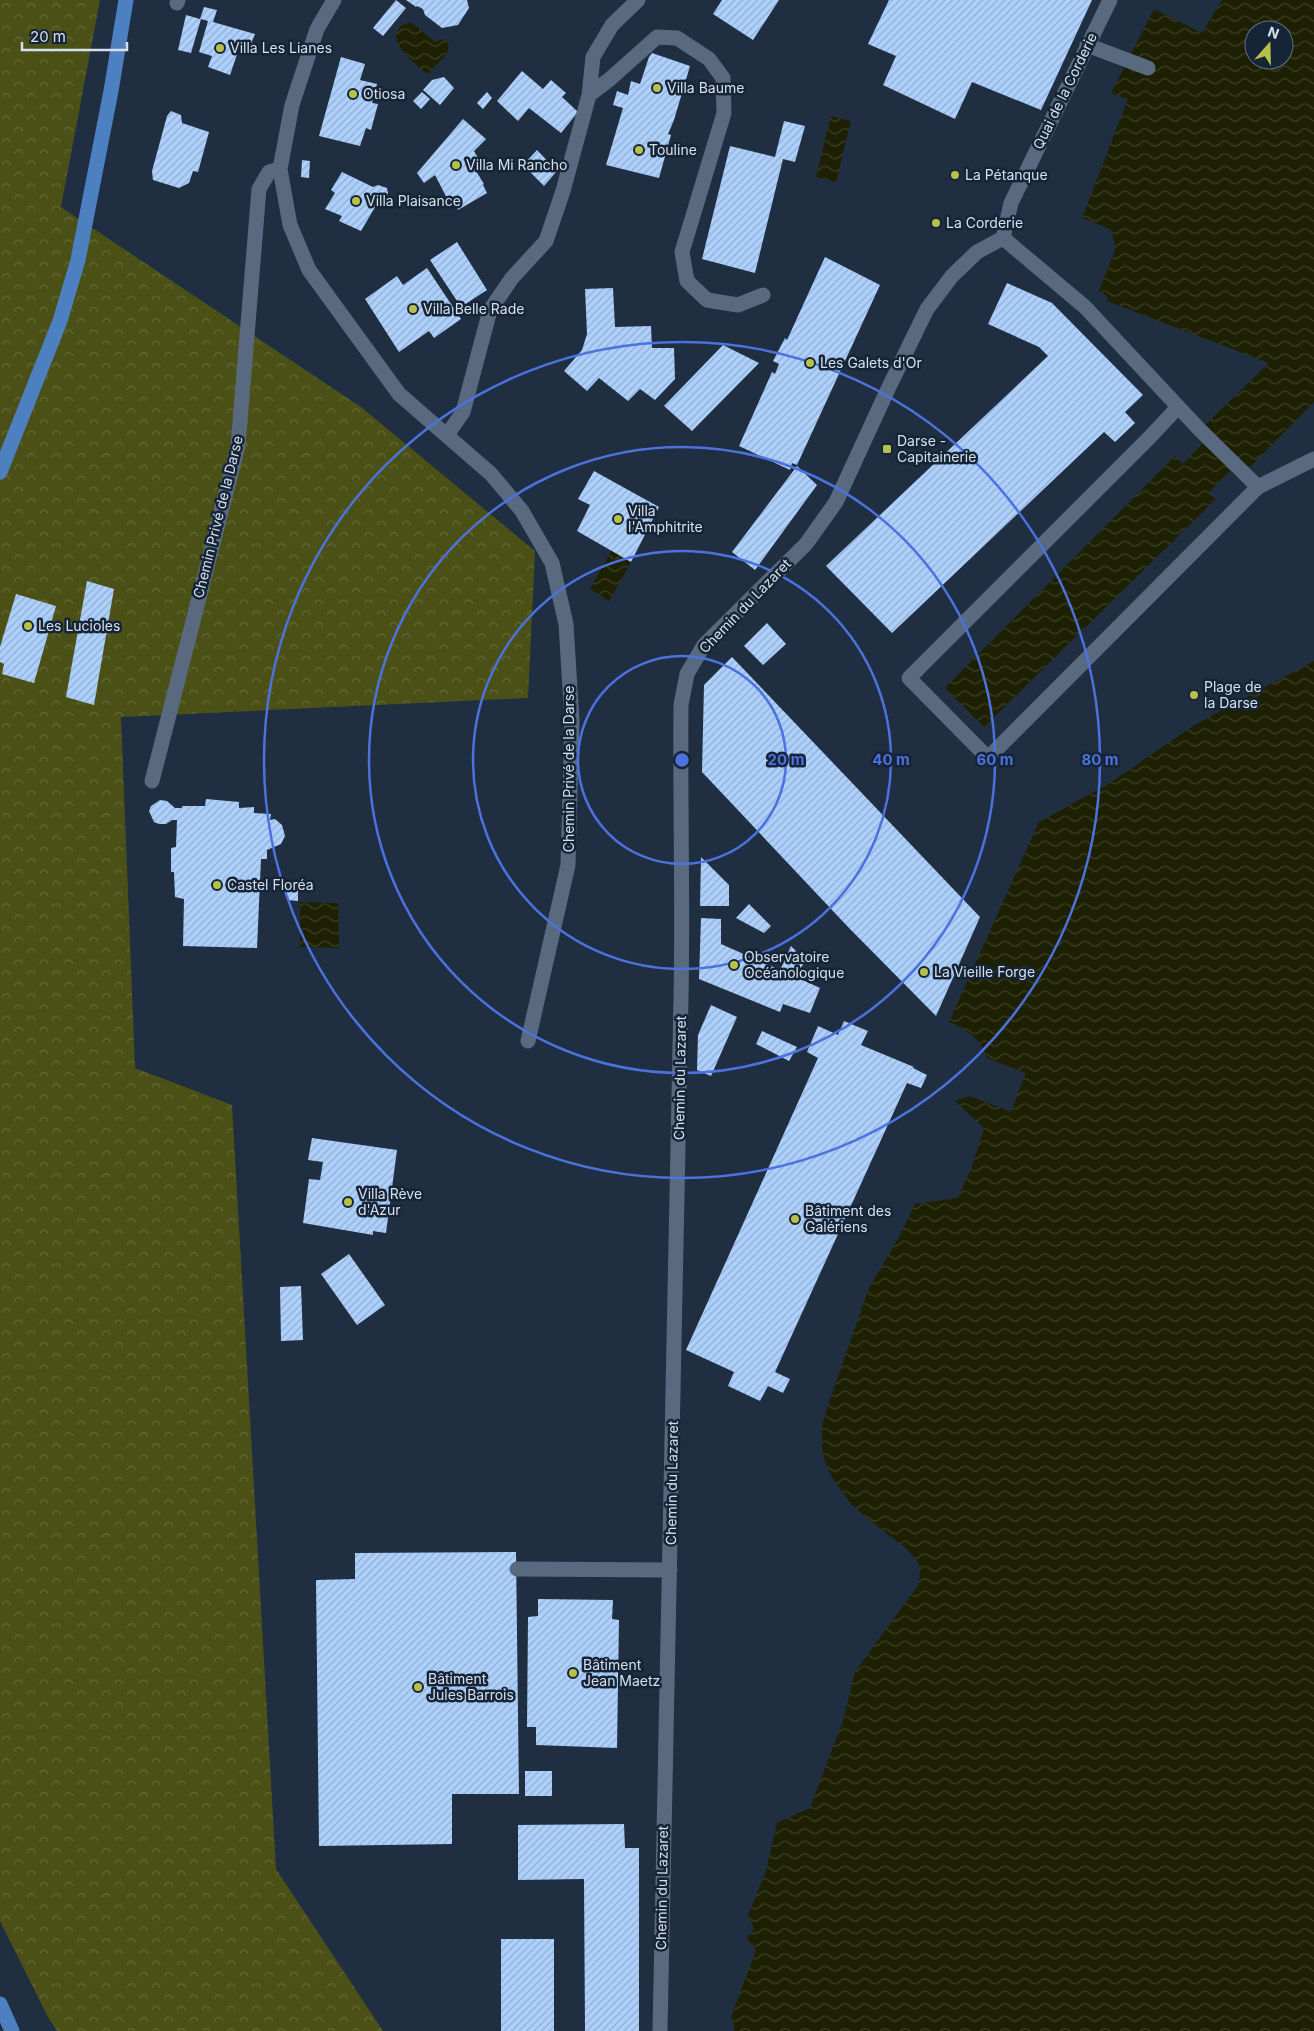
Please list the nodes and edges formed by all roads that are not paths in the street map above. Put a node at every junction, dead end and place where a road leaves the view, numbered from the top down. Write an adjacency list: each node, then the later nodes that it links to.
1 (126, 0): 14 (main road)
2 (334, 0): 8 (street, Chemin Privé de la Darse)
3 (638, 0): 7 (street)
4 (1110, 0): 5 (street, Quai de la Corderie)
5 (1087, 45): 6 (street); 9 (street, Quai de la Corderie)
6 (1148, 68)
7 (589, 95): 10 (street); 12 (street)
8 (280, 170): 12 (street, Chemin Privé de la Darse); 16 (street, Chemin Privé de la Darse)
9 (1003, 238): 11 (street); 19 (street, Chemin du Lazaret)
10 (764, 296)
11 (1178, 407): 15 (street); 15 (street)
12 (447, 436): 17 (street, Chemin Privé de la Darse)
13 (1314, 459): 15 (street)
14 (0, 472)
15 (1258, 487)
16 (152, 781)
17 (528, 1040)
18 (517, 1569): 19 (street)
19 (670, 1570): 22 (street, Chemin du Lazaret)
20 (0, 2004): 21 (main road)
21 (12, 2031)
22 (660, 2031)

